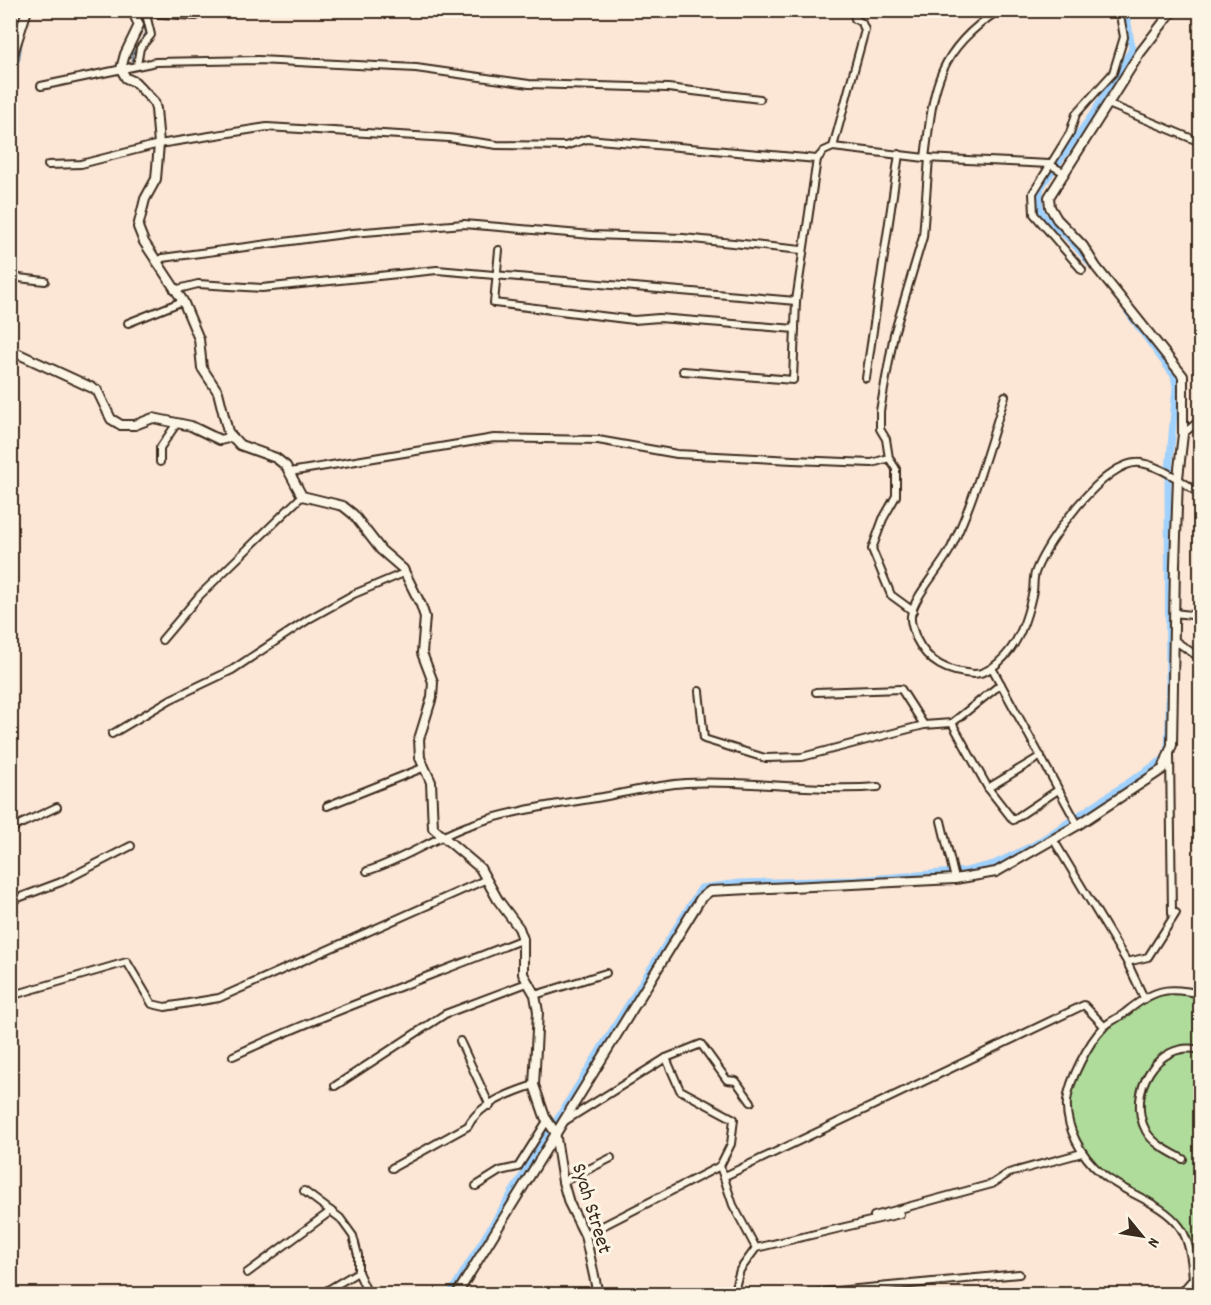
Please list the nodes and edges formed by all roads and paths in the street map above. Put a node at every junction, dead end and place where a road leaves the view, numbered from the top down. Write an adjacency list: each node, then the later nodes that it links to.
1 (27, 10): 9 (street)
2 (132, 10): 11 (street)
3 (854, 10): 17 (street)
4 (999, 10): 19 (street)
5 (1119, 10): 22 (street)
6 (1173, 10): 14 (street)
7 (145, 12): 8 (street); 10 (street)
8 (196, 16)
9 (10, 63)
10 (137, 65): 11 (street); 13 (street)
11 (121, 69): 12 (street); 16 (street)
12 (41, 86)
13 (760, 99)
14 (1108, 104): 15 (street); 22 (street)
15 (1200, 142)
16 (159, 144): 20 (street); 21 (street); 25 (street)
17 (833, 147): 18 (street); 20 (street)
18 (899, 154): 19 (street); 37 (street)
19 (927, 158): 22 (street); 43 (street)
20 (817, 159): 24 (street)
21 (48, 165)
22 (1056, 169): 26 (street); 41 (street)
23 (499, 250): 27 (street)
24 (802, 250): 25 (street); 32 (street)
25 (158, 263): 30 (street)
26 (1083, 270)
27 (498, 275): 30 (street); 32 (street); 34 (street)
28 (10, 277): 29 (street)
29 (45, 281)
30 (174, 290): 31 (street)
31 (183, 301): 33 (street); 42 (street)
32 (796, 301): 34 (street)
33 (128, 323)
34 (795, 328): 36 (street)
35 (10, 350): 40 (street)
36 (683, 371)
37 (866, 378)
38 (1005, 396): 50 (street)
39 (1200, 420): 41 (street)
40 (177, 423): 42 (street); 44 (street)
41 (1183, 434): 46 (street)
42 (232, 437): 45 (street)
43 (889, 458): 45 (street); 50 (street)
44 (160, 462)
45 (290, 472): 48 (street)
46 (1172, 475): 47 (street); 51 (street); 56 (street)
47 (1200, 495)
48 (302, 496): 49 (street); 53 (street)
49 (405, 573): 62 (street); 65 (street)
50 (913, 611): 56 (street)
51 (1174, 613): 52 (street); 54 (street)
52 (1200, 616)
53 (162, 640)
54 (1174, 640): 55 (street); 63 (street)
55 (1200, 658)
56 (992, 668): 57 (street)
57 (1001, 684): 60 (street); 64 (street)
58 (699, 692): 61 (street)
59 (816, 692): 61 (street)
60 (952, 723): 61 (street); 67 (street)
61 (924, 725)
62 (112, 734)
63 (1170, 754): 71 (street); 82 (street)
64 (1041, 756): 67 (street); 68 (street)
65 (425, 767): 69 (street); 74 (street)
66 (878, 787): 74 (street)
67 (988, 788): 68 (street)
68 (1058, 790): 71 (street)
69 (327, 806)
70 (57, 807): 73 (street)
71 (1074, 820): 75 (street)
72 (941, 821): 78 (street)
73 (10, 829)
74 (442, 838): 77 (street); 79 (street)
75 (1053, 839): 78 (street); 82 (street)
76 (131, 846): 80 (street)
77 (367, 871)
78 (954, 874): 98 (street)
79 (487, 879): 81 (street); 87 (street)
80 (10, 901)
81 (523, 939): 84 (street); 92 (street)
82 (1127, 962): 88 (street)
83 (606, 973): 86 (street)
84 (527, 983): 86 (street); 95 (street)
85 (1200, 994): 88 (street)
86 (535, 995): 94 (street)
87 (10, 996)
88 (1144, 998): 89 (street)
89 (1104, 1026): 99 (street); 104 (street)
90 (460, 1041): 97 (street)
91 (1200, 1050): 101 (street)
92 (233, 1056)
93 (666, 1058): 96 (street); 98 (street); 102 (street)
94 (534, 1085): 97 (street); 98 (street, Syah Street)
95 (335, 1086)
96 (751, 1102)
97 (490, 1106): 103 (street)
98 (553, 1126): 105 (street, Syah Street); 106 (street); 118 (street)
99 (1082, 1154): 110 (street); 122 (street)
100 (611, 1158): 105 (street)
101 (1183, 1159)
102 (720, 1166): 104 (street); 111 (street)
103 (392, 1167)
104 (725, 1176): 112 (street)
105 (563, 1182): 111 (street, Syah Street)
106 (476, 1186)
107 (304, 1191): 108 (street)
108 (331, 1211): 113 (street); 114 (street)
109 (900, 1215): 112 (street)
110 (874, 1216)
111 (585, 1235): 119 (street, Syah Street)
112 (756, 1248): 120 (street)
113 (358, 1272): 116 (street); 117 (street)
114 (247, 1273)
115 (1019, 1274): 121 (street)
116 (321, 1294)
117 (368, 1294)
118 (458, 1294)
119 (598, 1294)
120 (733, 1294)
121 (803, 1294)
122 (1180, 1294)

